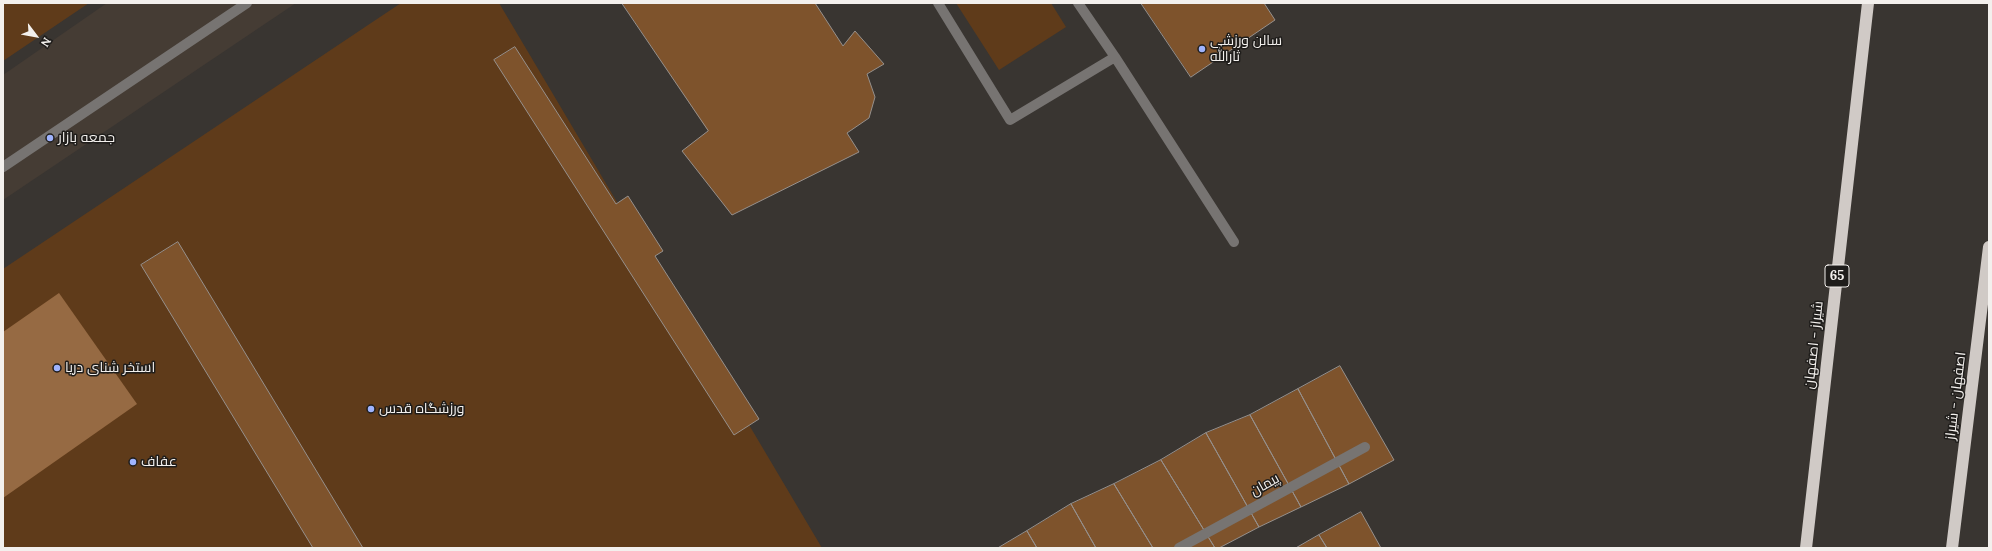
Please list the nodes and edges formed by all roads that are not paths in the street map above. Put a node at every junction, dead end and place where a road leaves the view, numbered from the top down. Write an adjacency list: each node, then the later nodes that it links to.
1 (247, 3): 6 (street)
2 (938, 3): 5 (street)
3 (1078, 3): 5 (street)
4 (1868, 3): 11 (highway, شیراز - اصفهان / 65)
5 (1115, 57): 7 (street)
6 (3, 167)
7 (1234, 242)
8 (1989, 247): 12 (highway, اصفهان - شیراز)
9 (1364, 447): 10 (street, پیمان)
10 (1179, 548)
11 (1806, 548)
12 (1952, 548)

